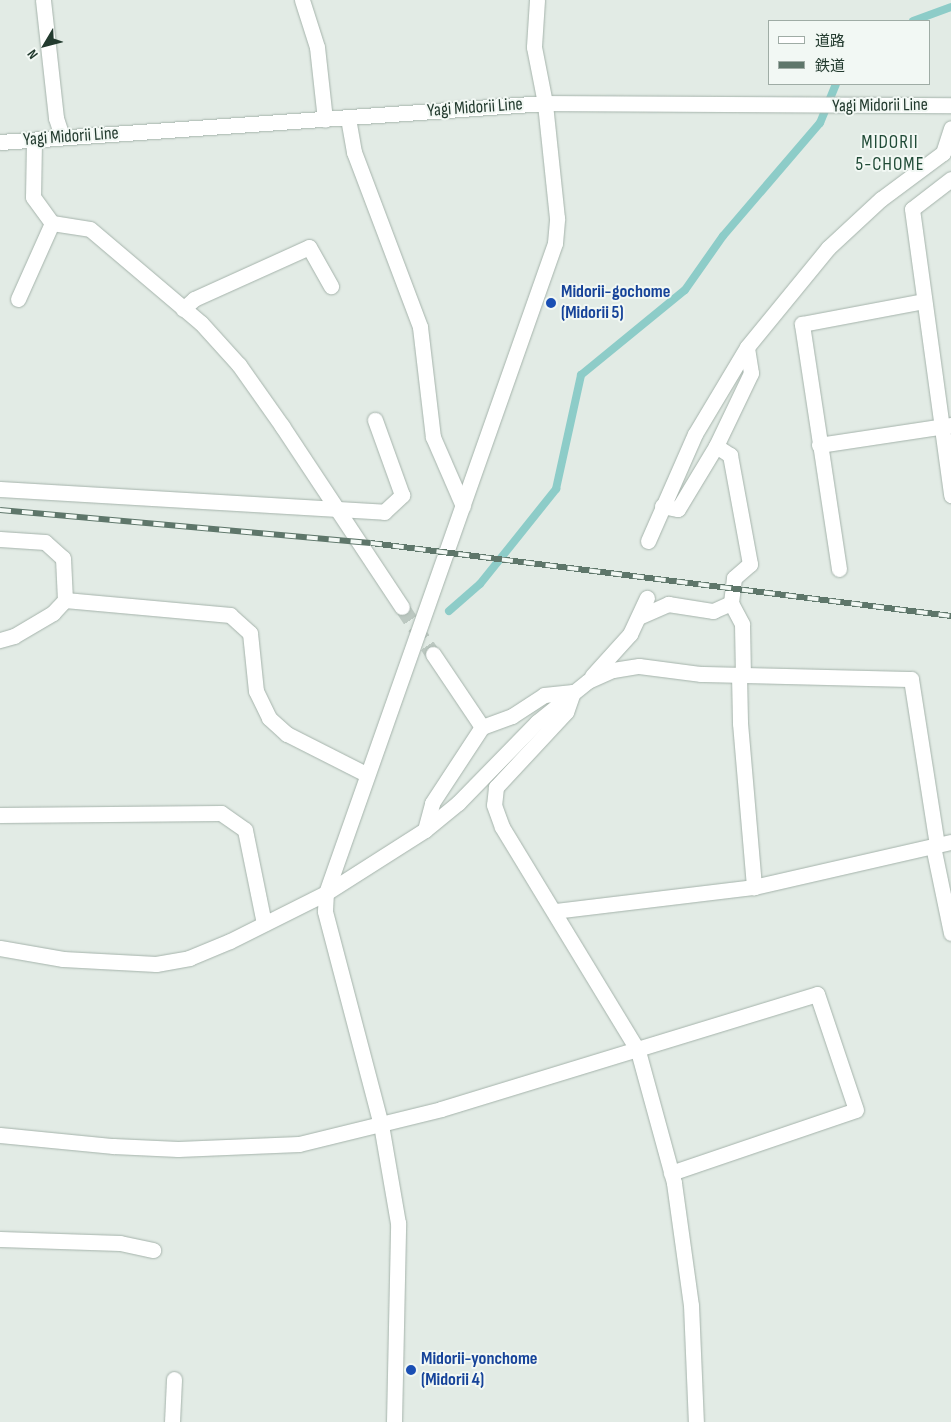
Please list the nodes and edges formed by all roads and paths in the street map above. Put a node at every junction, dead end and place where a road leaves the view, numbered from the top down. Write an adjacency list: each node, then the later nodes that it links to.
1 (44, 0): 9 (street)
2 (302, 0): 7 (street)
3 (537, 0): 4 (street)
4 (545, 103): 5 (street, Yagi Midorii Line); 6 (street, Yagi Midorii Line); 26 (street)
5 (951, 105)
6 (348, 118): 7 (street, Yagi Midorii Line); 26 (street)
7 (325, 120): 9 (street, Yagi Midorii Line)
8 (951, 128): 12 (street)
9 (62, 137): 10 (street, Yagi Midorii Line)
10 (34, 141): 11 (street, Yagi Midorii Line); 14 (street)
11 (0, 142)
12 (947, 159): 19 (street)
13 (951, 179): 17 (street)
14 (52, 223): 16 (street); 18 (street)
15 (331, 286): 18 (street)
16 (18, 299)
17 (924, 302): 21 (street); 22 (street)
18 (182, 308): 28 (street)
19 (747, 347): 23 (street); 27 (street)
20 (375, 420): 28 (street)
21 (947, 426): 22 (street); 25 (street)
22 (819, 445): 31 (street)
23 (716, 446): 27 (street); 34 (street)
24 (0, 489): 28 (street)
25 (951, 495)
26 (463, 506): 43 (street)
27 (662, 506): 30 (street)
28 (337, 508): 35 (street)
29 (0, 539): 33 (street)
30 (648, 542)
31 (839, 569)
32 (647, 598): 36 (street)
33 (66, 600): 37 (street); 43 (street)
34 (731, 603): 36 (street); 39 (street)
35 (402, 607)
36 (641, 616): 40 (street)
37 (0, 640)
38 (433, 654): 42 (street)
39 (741, 674): 40 (street); 46 (street); 47 (street)
40 (588, 681): 41 (street)
41 (573, 692): 42 (street); 45 (street); 49 (street)
42 (482, 727): 45 (street)
43 (366, 774): 48 (street)
44 (0, 814): 50 (street)
45 (424, 830): 48 (street)
46 (940, 844): 47 (street); 51 (street)
47 (754, 887): 49 (street)
48 (326, 892): 50 (street); 54 (street)
49 (555, 911): 53 (street)
50 (264, 923): 52 (street)
51 (951, 933)
52 (0, 948)
53 (638, 1051): 54 (street); 56 (street); 56 (street)
54 (380, 1125): 55 (street); 61 (street)
55 (0, 1134)
56 (671, 1173): 62 (street)
57 (0, 1239): 58 (street)
58 (153, 1250)
59 (174, 1379): 60 (street)
60 (172, 1422)
61 (394, 1422)
62 (696, 1422)

